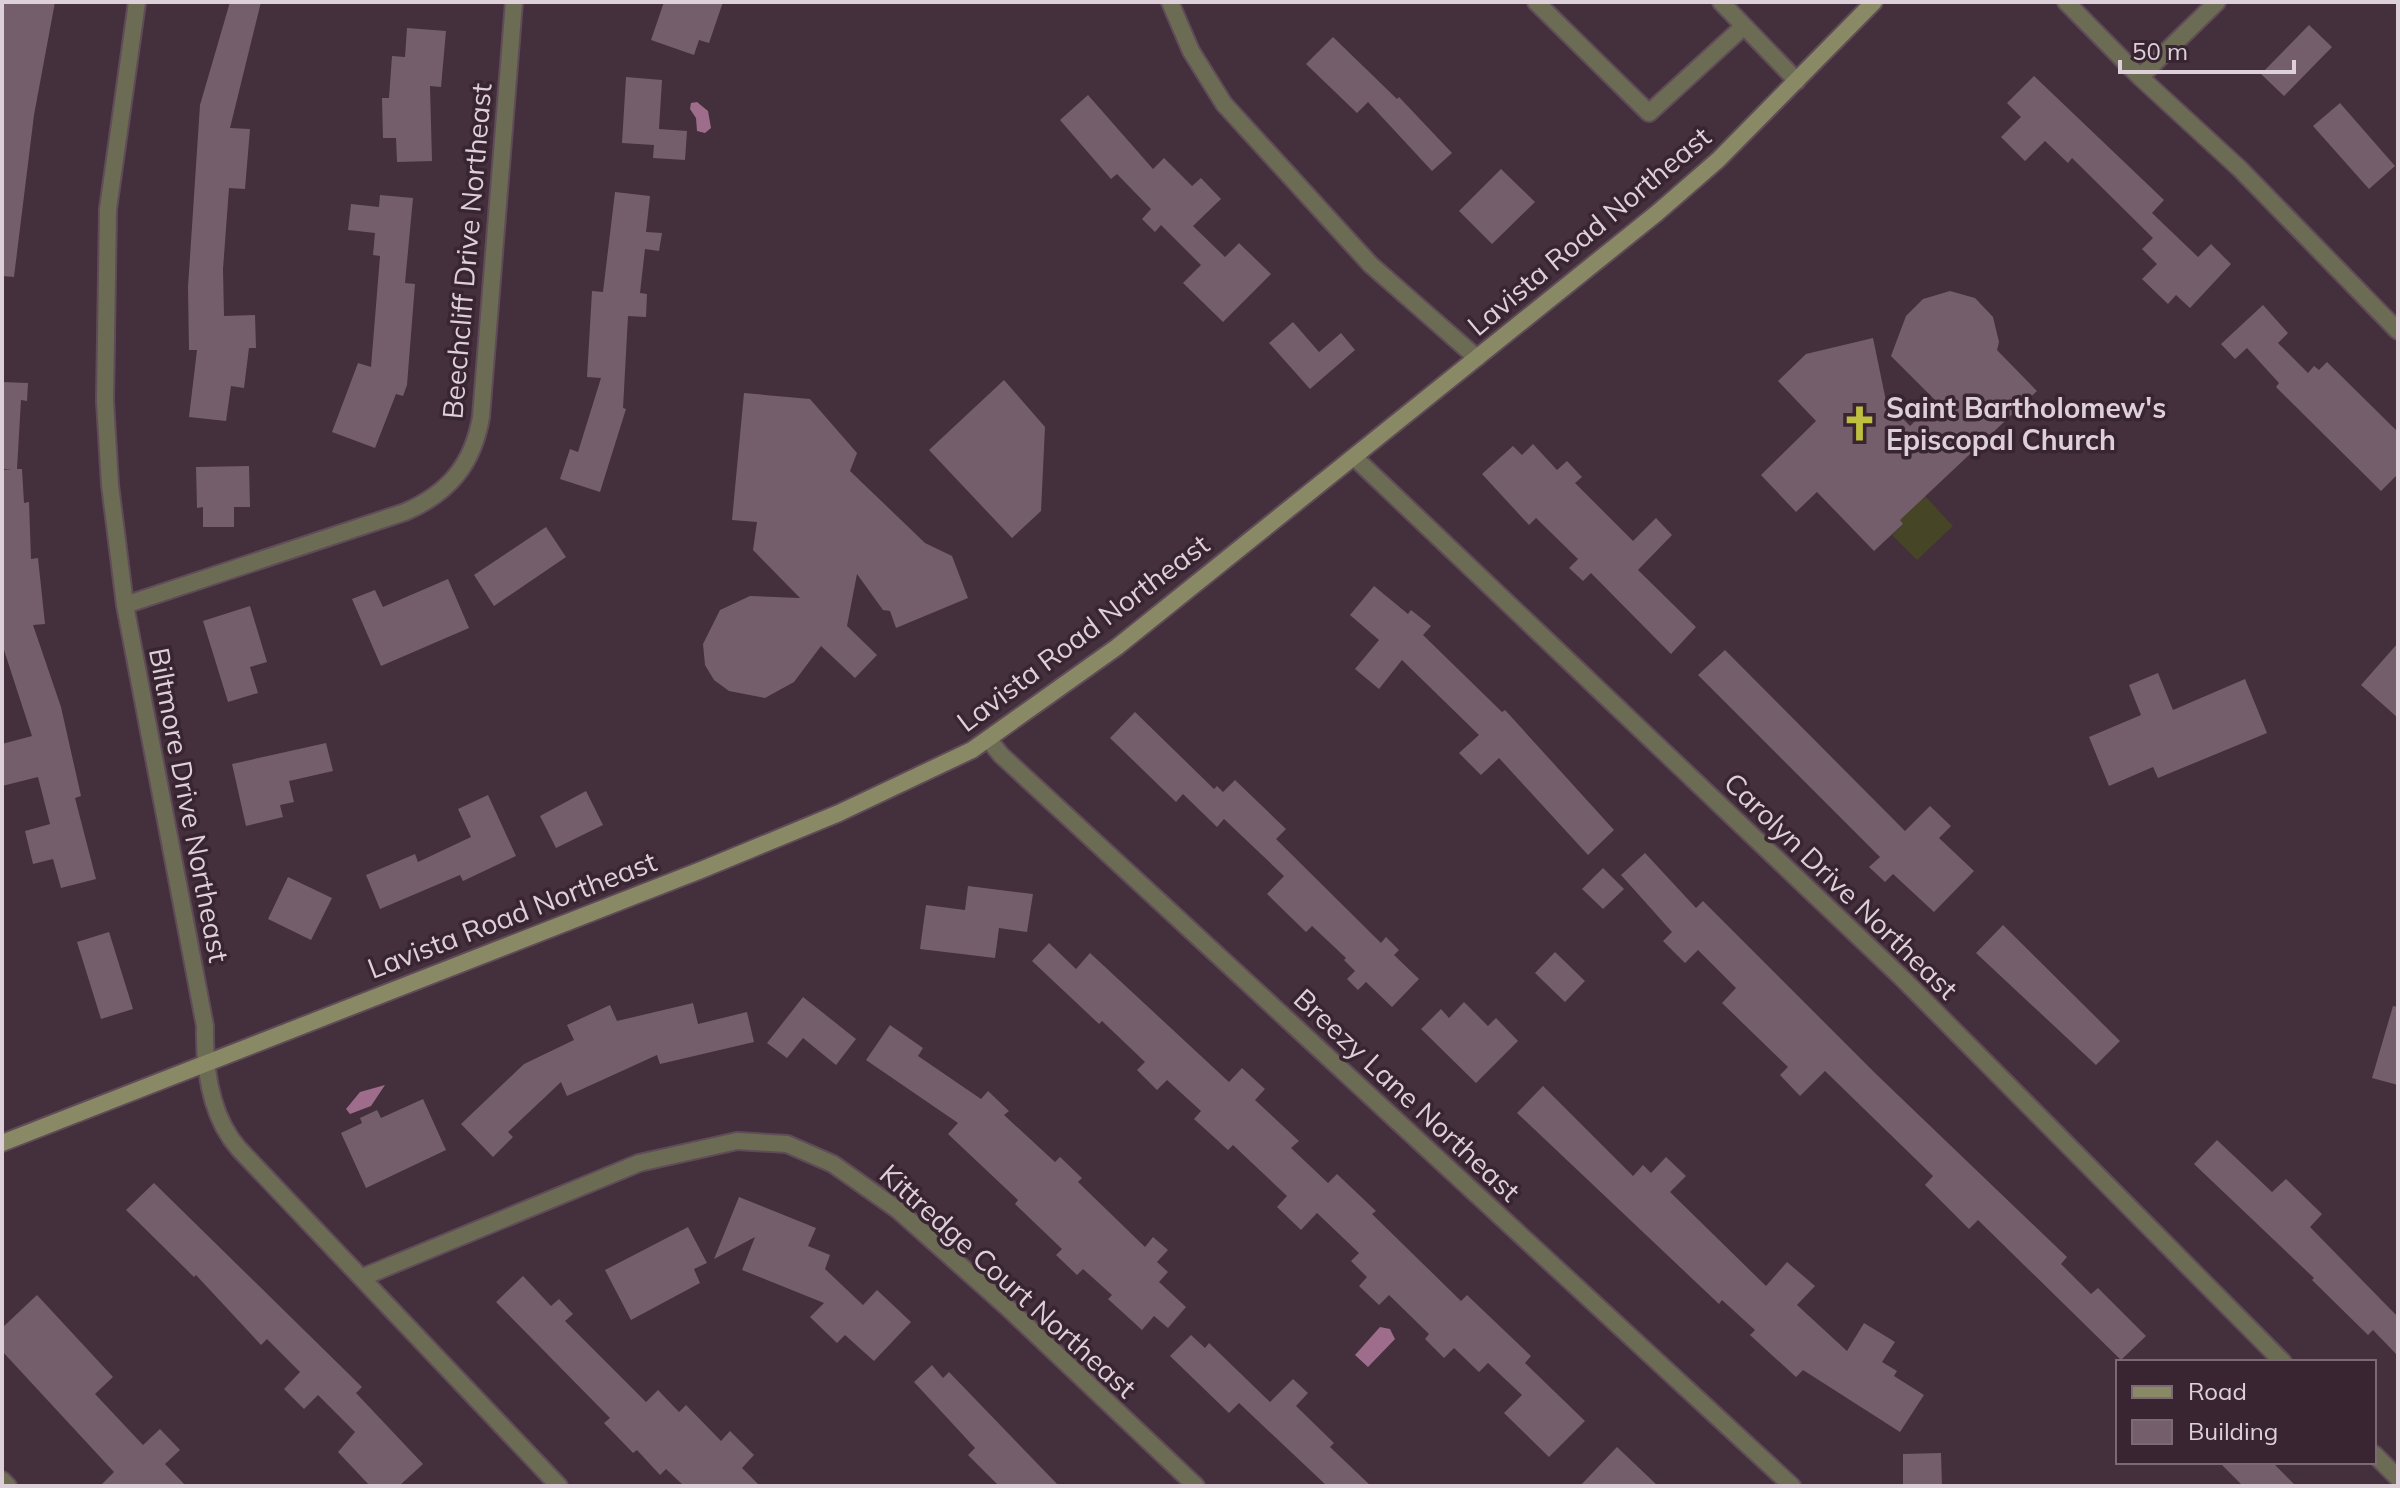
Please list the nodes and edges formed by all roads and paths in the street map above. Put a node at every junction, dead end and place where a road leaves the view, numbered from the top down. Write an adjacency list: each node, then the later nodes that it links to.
1 (137, 2): 15 (street, Biltmore Drive Northeast)
2 (514, 2): 15 (street, Beechcliff Drive Northeast)
3 (1170, 2): 13 (street)
4 (1536, 2): 9 (street)
5 (1721, 2): 9 (street)
6 (1874, 2): 11 (main road, Lavista Road Northeast)
7 (2066, 2): 10 (street)
8 (2217, 2): 10 (street)
9 (1743, 27): 11 (street)
10 (2140, 77): 12 (street)
11 (1797, 81): 13 (main road, Lavista Road Northeast)
12 (2398, 331)
13 (1477, 358): 14 (main road, Lavista Road Northeast)
14 (1354, 457): 16 (main road, Lavista Road Northeast); 20 (street, Carolyn Drive Northeast)
15 (125, 605): 17 (street, Biltmore Drive Northeast)
16 (989, 740): 17 (main road, Lavista Road Northeast); 27 (street, Breezy Lane Northeast)
17 (207, 1061): 18 (main road, Lavista Road Northeast); 19 (street, Biltmore Drive Northeast)
18 (2, 1143)
19 (363, 1277): 25 (street, Biltmore Drive Northeast); 26 (street, Kittredge Court Northeast)
20 (2281, 1360)
21 (2376, 1456): 22 (street)
22 (2398, 1478)
23 (2, 1480): 24 (street)
24 (8, 1486)
25 (559, 1486)
26 (1196, 1486)
27 (1792, 1486)

